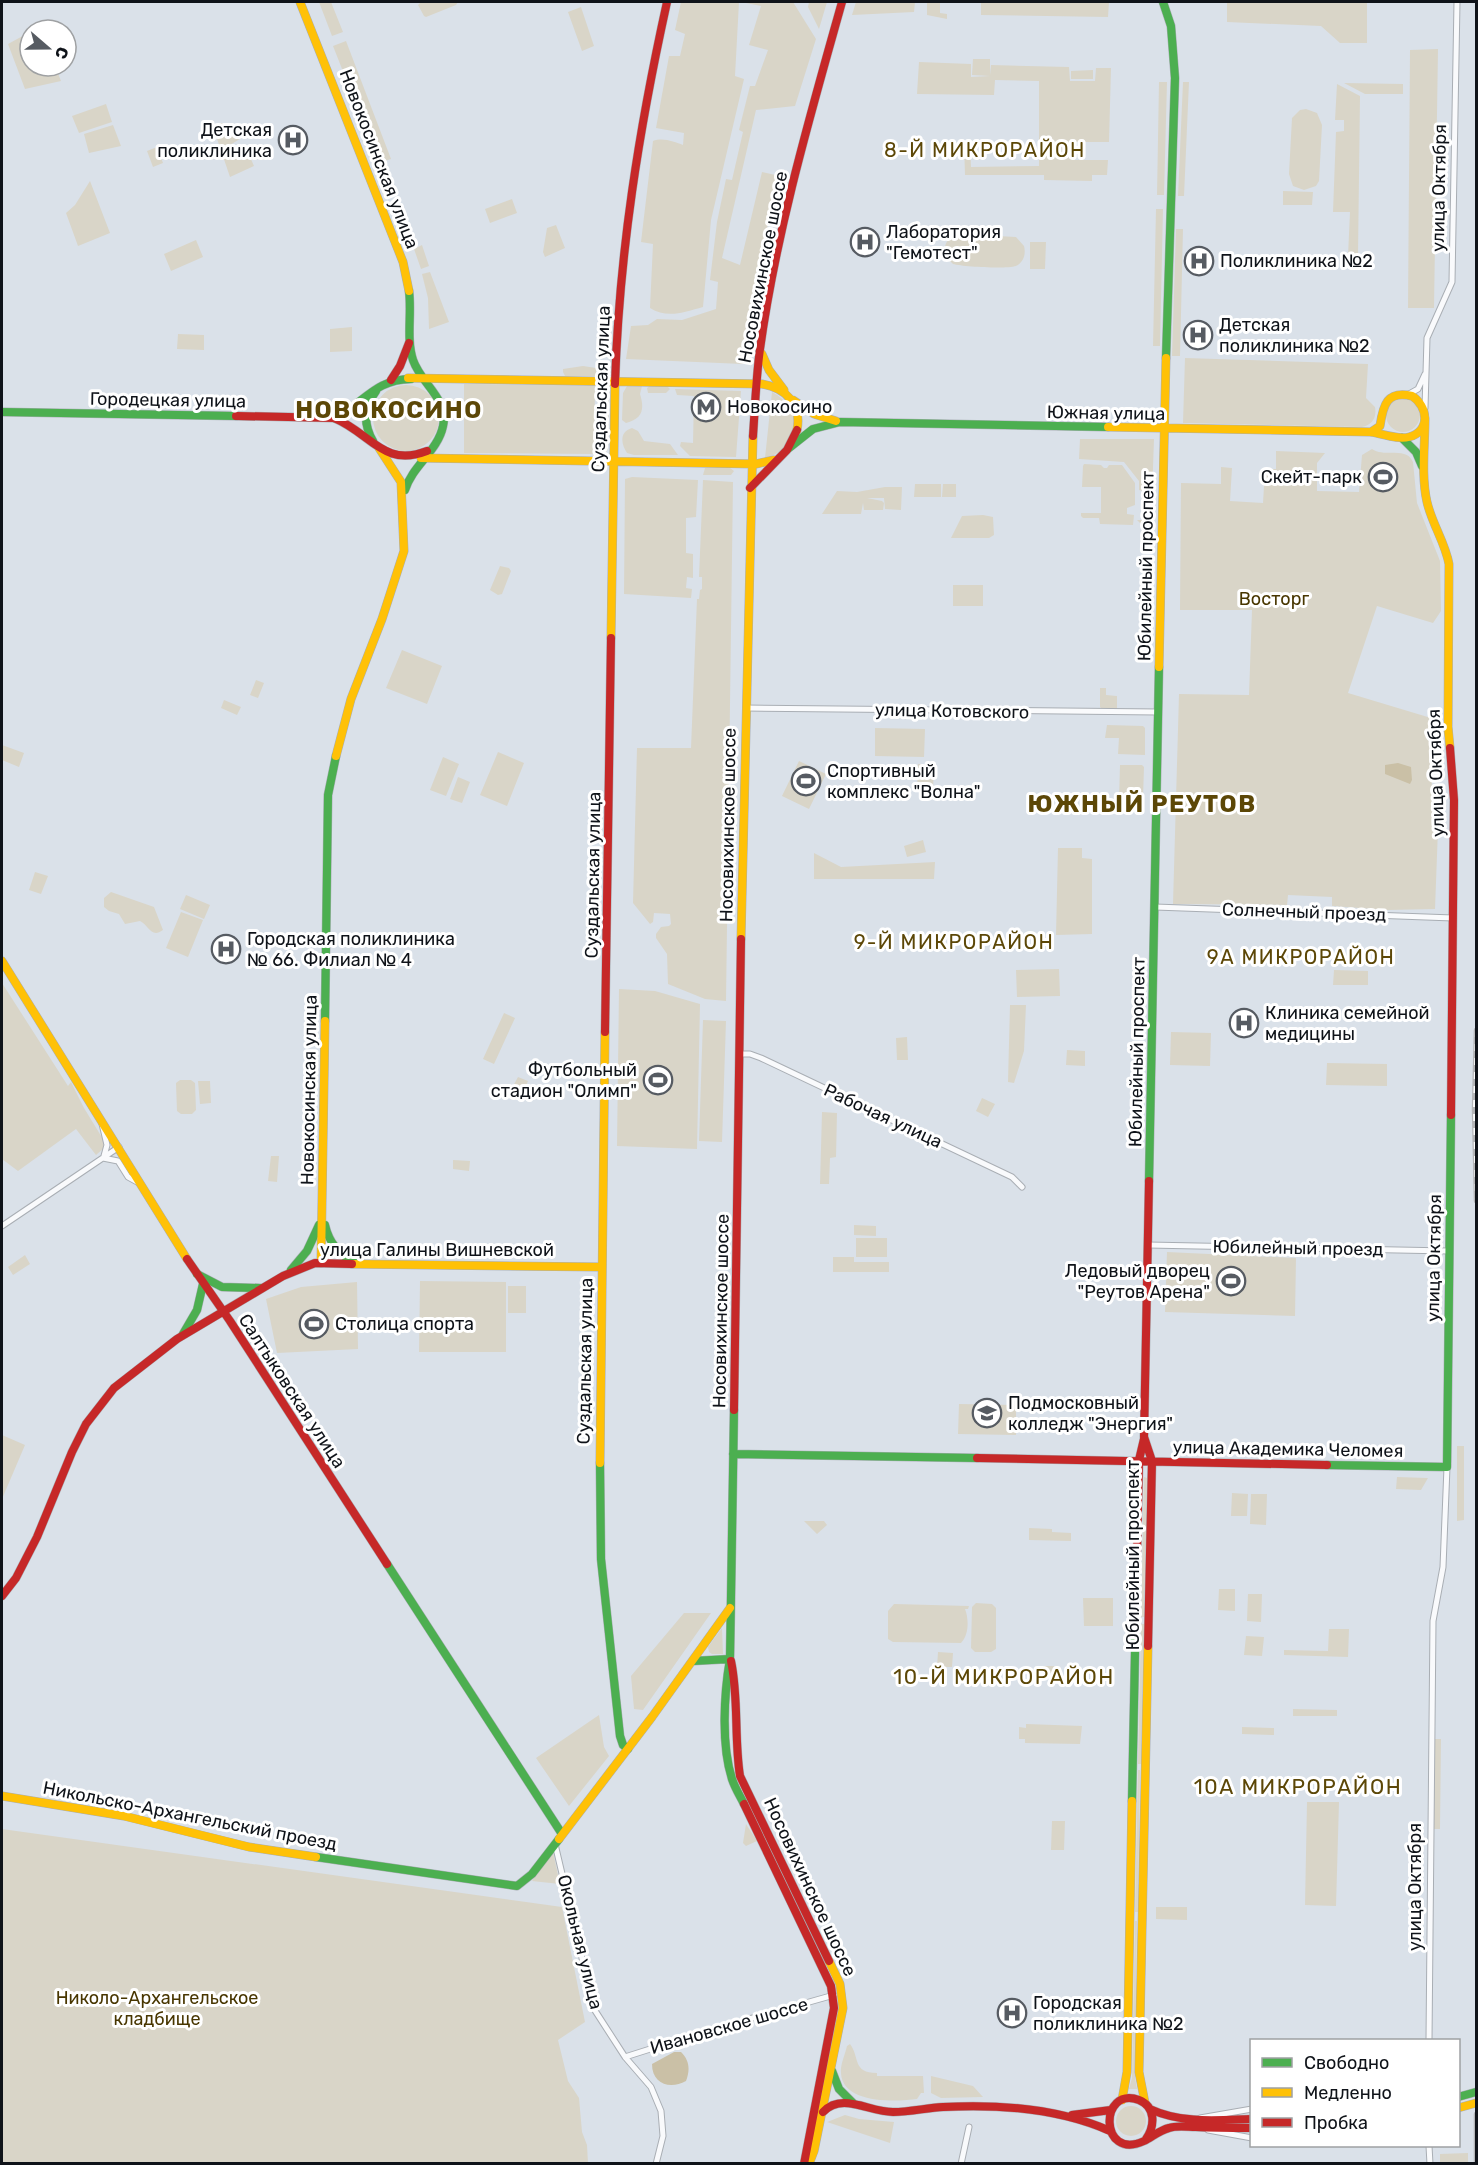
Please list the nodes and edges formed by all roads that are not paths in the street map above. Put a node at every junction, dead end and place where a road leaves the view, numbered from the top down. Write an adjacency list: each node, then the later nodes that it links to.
1 (300, 2): 6 (street, Новокосинская улица)
2 (667, 2): 11 (street, Суздальская улица)
3 (842, 2): 7 (street, Носовихинское шоссе)
4 (1163, 2): 22 (street, Юбилейный проспект)
5 (1457, 2): 8 (street, улица Октября)
6 (411, 332): 10 (street); 13 (street)
7 (760, 350): 12 (street, Носовихинское шоссе); 16 (street)
8 (1426, 370): 15 (street); 18 (street, улица Октября)
9 (408, 378): 10 (street); 13 (street); 14 (street)
10 (424, 379): 11 (street); 14 (street)
11 (615, 381): 12 (street); 31 (street, Суздальская улица)
12 (757, 383): 16 (street); 32 (street, Носовихинское шоссе)
13 (386, 384): 19 (street); 25 (street)
14 (435, 392): 26 (street)
15 (1408, 394): 18 (street); 20 (street)
16 (788, 395): 21 (street, Южная улица); 27 (street)
17 (2, 412): 19 (street, Городецкая улица)
18 (1425, 415): 24 (street); 33 (street, улица Октября)
19 (334, 418): 25 (street)
20 (1382, 418): 23 (street); 24 (street)
21 (840, 422): 22 (street, Южная улица); 27 (street, Южная улица)
22 (1164, 429): 23 (street, Южная улица); 37 (street, Юбилейный проспект)
23 (1371, 432): 24 (street, Южная улица)
24 (1398, 437): 33 (street, улица Октября)
25 (377, 446): 28 (street); 35 (street)
26 (433, 446): 28 (street); 29 (street)
27 (789, 448): 30 (street, Южная улица)
28 (409, 457): 29 (street)
29 (422, 458): 31 (street); 35 (street)
30 (778, 458): 32 (street); 34 (street, Южная улица)
31 (614, 461): 32 (street); 55 (street, Суздальская улица)
32 (751, 464): 34 (street, Носовихинское шоссе)
33 (1424, 480): 39 (street, улица Октября)
34 (750, 488): 36 (street, Носовихинское шоссе)
35 (403, 497): 49 (street, Новокосинская улица)
36 (746, 708): 37 (street, улица Котовского); 43 (street, Носовихинское шоссе)
37 (1158, 712): 38 (street, Юбилейный проспект)
38 (1155, 907): 39 (street, Солнечный проезд); 51 (street, Юбилейный проспект)
39 (1453, 918): 52 (street, улица Октября)
40 (2, 961): 42 (street, Салтыковская улица)
41 (2, 974): 42 (street)
42 (11, 976): 44 (street, Салтыковская улица)
43 (740, 1054): 48 (street, Рабочая улица); 63 (street, Носовихинское шоссе)
44 (101, 1118): 45 (street, Салтыковская улица); 46 (street)
45 (119, 1147): 46 (street); 47 (street, Салтыковская улица)
46 (103, 1158): 47 (street); 50 (street)
47 (142, 1185): 56 (street, Салтыковская улица)
48 (1022, 1187)
49 (323, 1212): 53 (street, Новокосинская улица); 54 (street); 57 (street)
50 (2, 1226)
51 (1148, 1245): 52 (street, Юбилейный проезд); 62 (street, Юбилейный проспект)
52 (1449, 1251): 66 (street, улица Октября)
53 (321, 1263): 54 (street, улица Галины Вишневской); 57 (street, улица Галины Вишневской)
54 (357, 1264): 55 (street, улица Галины Вишневской)
55 (602, 1267): 73 (street, Суздальская улица)
56 (197, 1273): 58 (street, Салтыковская улица); 59 (street)
57 (288, 1273): 59 (street, улица Галины Вишневской)
58 (204, 1284): 60 (street, Салтыковская улица); 61 (street)
59 (261, 1288): 60 (street, улица Галины Вишневской)
60 (222, 1311): 61 (street, улица Галины Вишневской); 75 (street, Салтыковская улица)
61 (182, 1338): 67 (street, улица Галины Вишневской)
62 (1144, 1437): 64 (street, Юбилейный проспект); 65 (street, Юбилейный проспект)
63 (734, 1454): 64 (street, улица Академика Челомея); 68 (street, Носовихинское шоссе)
64 (1139, 1460): 65 (street, улица Академика Челомея); 83 (street, Юбилейный проспект)
65 (1152, 1461): 66 (street, улица Академика Челомея); 86 (street, Юбилейный проспект)
66 (1447, 1467): 78 (street, улица Октября)
67 (2, 1596)
68 (731, 1606): 69 (street, Никольско-Архангельский проезд); 71 (street, Носовихинское шоссе)
69 (705, 1643): 70 (street); 72 (street, Никольско-Архангельский проезд)
70 (709, 1659): 71 (street); 72 (street)
71 (730, 1659): 77 (street, Носовихинское шоссе); 80 (street, Носовихинское шоссе)
72 (693, 1661): 73 (street, Никольско-Архангельский проезд)
73 (628, 1749): 75 (street, Никольско-Архангельский проезд)
74 (2, 1796): 76 (street, Никольско-Архангельский проезд)
75 (562, 1834): 76 (street, Никольско-Архангельский проезд)
76 (555, 1844): 79 (street, Окольная улица)
77 (834, 1995): 79 (street, Ивановское шоссе); 101 (street, Носовихинское шоссе)
78 (1429, 2039)
79 (625, 2056): 100 (street, Окольная улица)
80 (831, 2066): 85 (street); 90 (street, Носовихинское шоссе)
81 (1476, 2092): 82 (street)
82 (1460, 2096)
83 (1122, 2100): 86 (street); 89 (street)
84 (1476, 2103): 87 (street)
85 (854, 2104): 90 (street); 91 (street)
86 (1148, 2106): 93 (street); 98 (street)
87 (1460, 2108)
88 (1250, 2109): 93 (street)
89 (1111, 2110): 91 (street); 96 (street)
90 (822, 2113): 102 (street, Носовихинское шоссе)
91 (1068, 2115): 96 (street)
92 (1250, 2119): 93 (street)
93 (1195, 2123): 95 (street); 97 (street); 98 (street)
94 (969, 2127): 103 (street)
95 (1250, 2128)
96 (1110, 2131): 98 (street)
97 (1250, 2138)
98 (1146, 2139)
99 (1429, 2147): 104 (street)
100 (656, 2163)
101 (804, 2163)
102 (808, 2163)
103 (961, 2163)
104 (1430, 2163)

